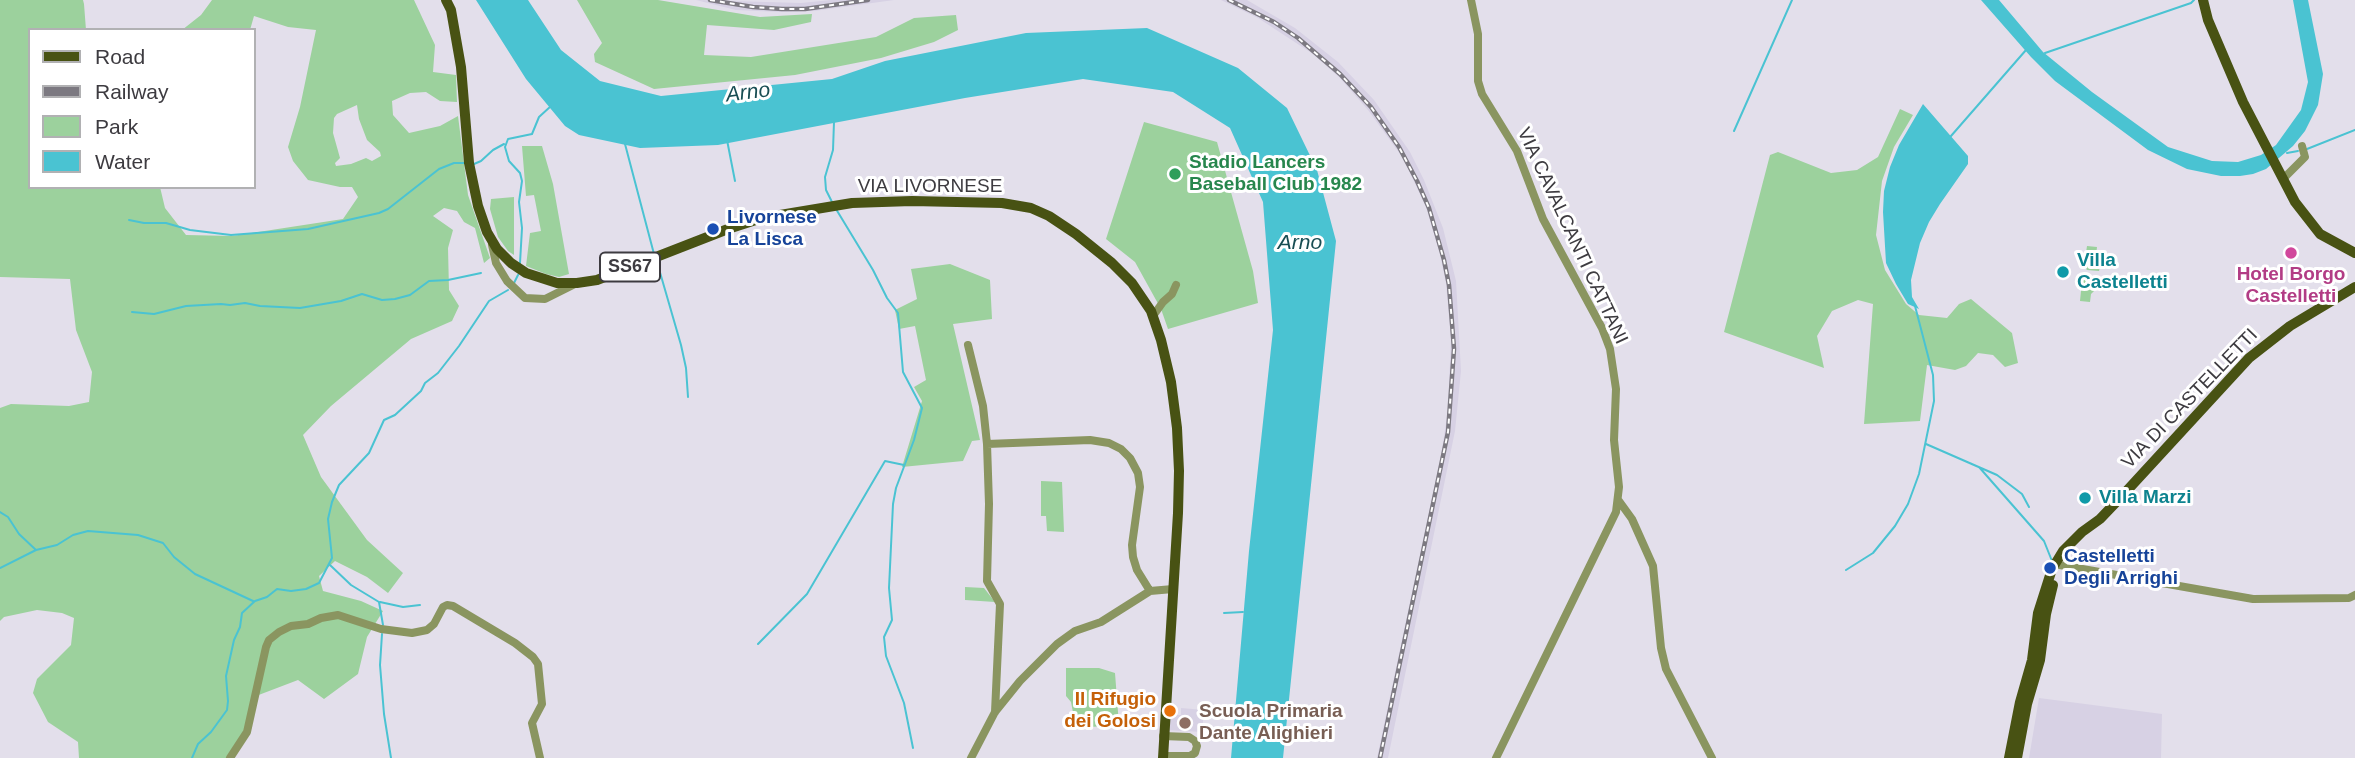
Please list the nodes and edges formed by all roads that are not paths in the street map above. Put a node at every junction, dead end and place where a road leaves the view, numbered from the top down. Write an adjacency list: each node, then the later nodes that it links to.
1 (446, 0): 6 (main road, VIA LIVORNESE / SS67)
2 (1471, 0): 16 (street, VIA CAVALCANTI CATTANI)
3 (2203, 0): 5 (main road)
4 (2302, 145): 5 (street)
5 (2281, 175): 7 (main road)
6 (491, 239): 8 (main road, VIA LIVORNESE / SS67); 8 (street)
7 (2355, 253)
8 (577, 283): 11 (main road, VIA LIVORNESE / SS67)
9 (1176, 285): 12 (street)
10 (2355, 287): 17 (main road, VIA DI CASTELLETTI)
11 (1145, 301): 12 (street); 13 (main road, VIA LIVORNESE)
12 (1163, 302): 13 (street)
13 (1153, 316): 18 (main road, VIA LIVORNESE)
14 (968, 345): 15 (street)
15 (987, 444): 19 (street); 21 (street)
16 (1619, 501): 29 (street, VIA CAVALCANTI CATTANI); 30 (street)
17 (2056, 564): 20 (street); 31 (main road, VIA DI CASTELLETTI); 32 (main road, VIA DI CASTELLETTI)
18 (1173, 589): 19 (street); 22 (main road, VIA LIVORNESE)
19 (1150, 591): 21 (street)
20 (2355, 596)
21 (995, 712): 28 (street)
22 (1163, 736): 23 (street); 25 (main road, VIA LIVORNESE)
23 (1185, 737): 24 (street); 24 (street)
24 (1187, 756): 25 (street)
25 (1163, 757)
26 (230, 758): 27 (street)
27 (540, 758)
28 (971, 758)
29 (1496, 758)
30 (1712, 758)
31 (2009, 758)
32 (2017, 758)

